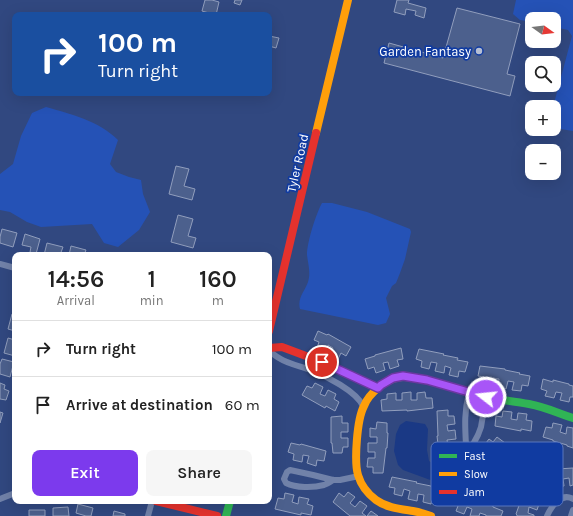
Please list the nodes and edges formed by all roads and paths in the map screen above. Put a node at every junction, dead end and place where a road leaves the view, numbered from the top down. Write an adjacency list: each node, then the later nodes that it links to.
1 (348, 0): 4 (street, Tyler Road)
2 (0, 264): 3 (street)
3 (12, 267)
4 (272, 318)
5 (272, 349): 7 (street)
6 (272, 352): 8 (street)
7 (322, 362): 8 (street); 9 (street)
8 (317, 373): 12 (street)
9 (378, 388): 10 (street); 12 (street)
10 (469, 393): 11 (street); 14 (street)
11 (486, 397): 13 (street); 15 (street)
12 (363, 406): 16 (street)
13 (573, 418)
14 (466, 442)
15 (474, 442)
16 (359, 476): 17 (street); 30 (street)
17 (333, 480): 17 (street)
18 (12, 494): 19 (street)
19 (0, 499)
20 (563, 499): 21 (street)
21 (573, 499)
22 (151, 504): 27 (street)
23 (168, 504): 28 (street)
24 (229, 504): 29 (street)
25 (552, 506): 31 (street)
26 (573, 510): 32 (street)
27 (148, 516)
28 (217, 516)
29 (226, 516)
30 (431, 516)
31 (547, 516)
32 (571, 516)

